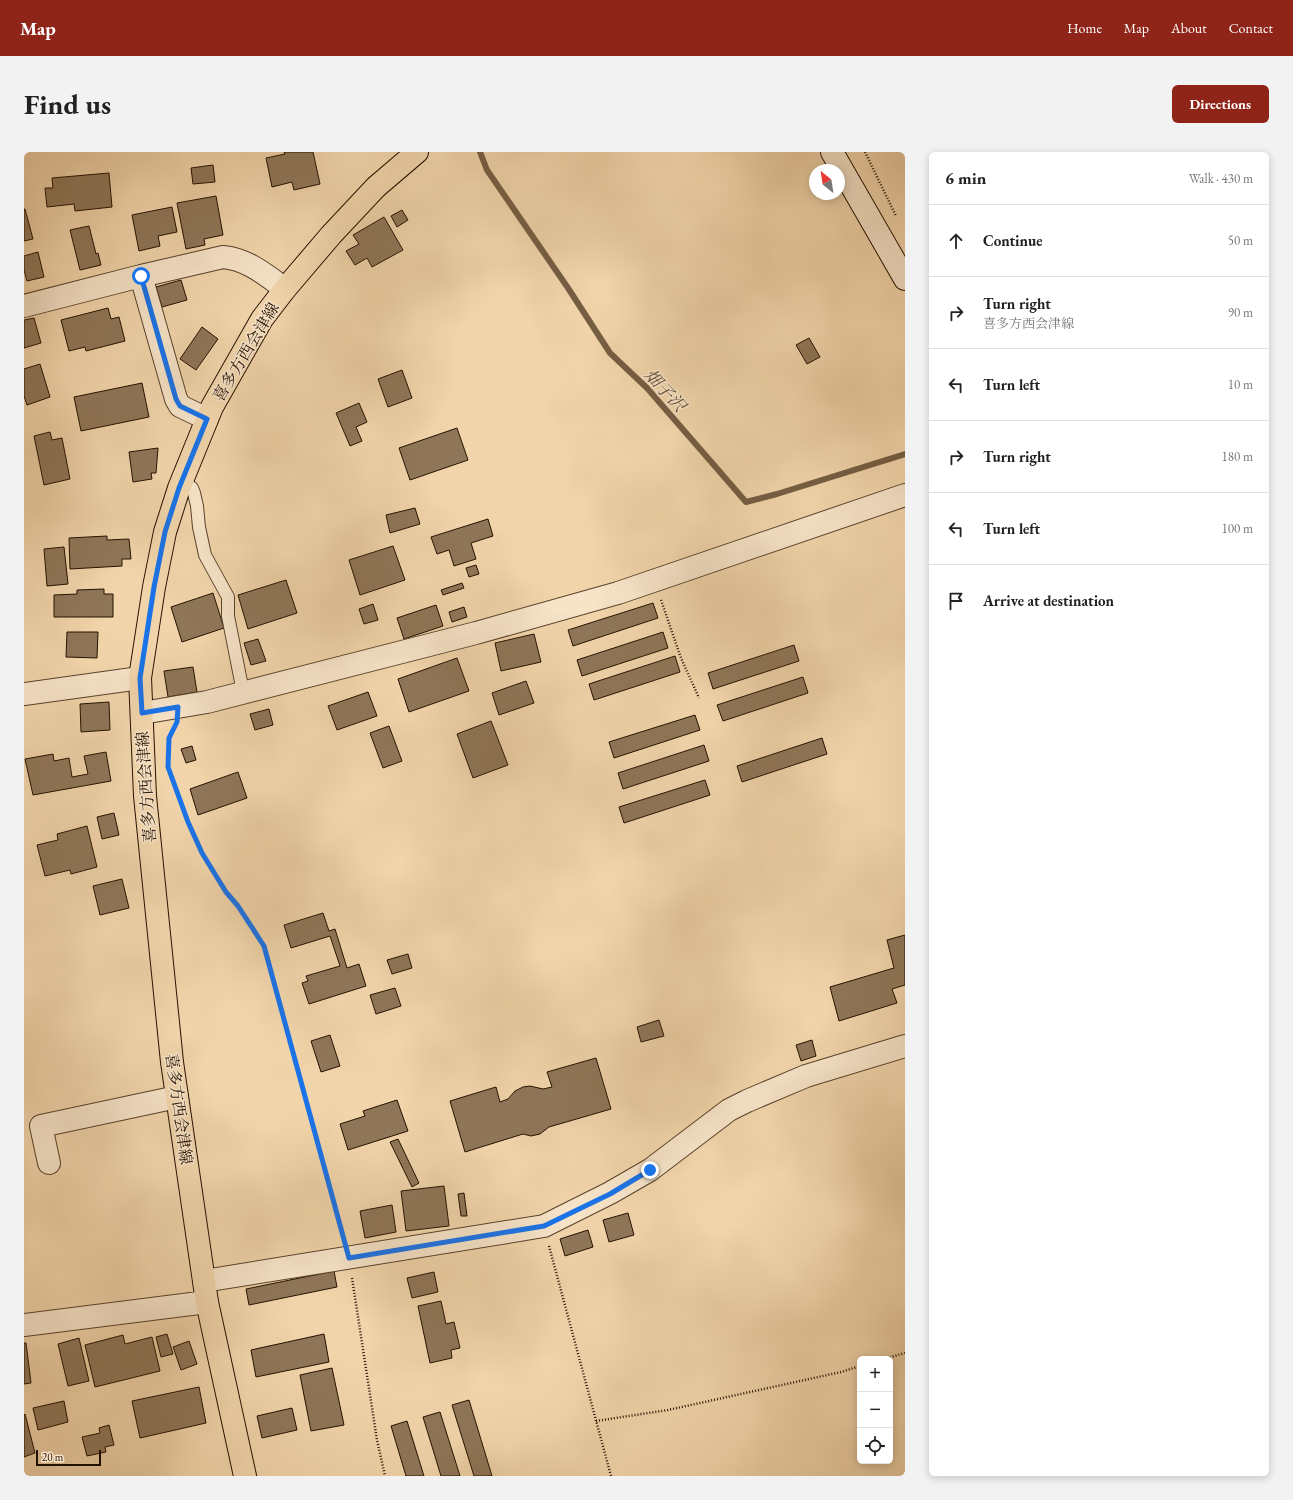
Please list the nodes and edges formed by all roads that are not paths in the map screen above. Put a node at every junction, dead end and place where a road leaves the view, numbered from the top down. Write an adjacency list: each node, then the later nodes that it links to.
1 (417, 152): 5 (main road, 喜多方西会津線)
2 (832, 152): 4 (street)
3 (141, 276): 5 (street); 6 (street); 7 (street)
4 (905, 279)
5 (285, 289): 7 (main road, 喜多方西会津線)
6 (24, 306)
7 (207, 419): 8 (main road, 喜多方西会津線)
8 (182, 481): 10 (main road, 喜多方西会津線); 11 (lane)
9 (905, 495): 11 (street)
10 (140, 678): 12 (street); 13 (main road, 喜多方西会津線)
11 (243, 692): 13 (street)
12 (24, 694)
13 (142, 713): 15 (main road, 喜多方西会津線)
14 (905, 1046): 17 (street)
15 (177, 1097): 16 (street); 17 (main road, 喜多方西会津線)
16 (49, 1163)
17 (206, 1292): 18 (street); 19 (main road, 喜多方西会津線)
18 (24, 1325)
19 (244, 1476)

